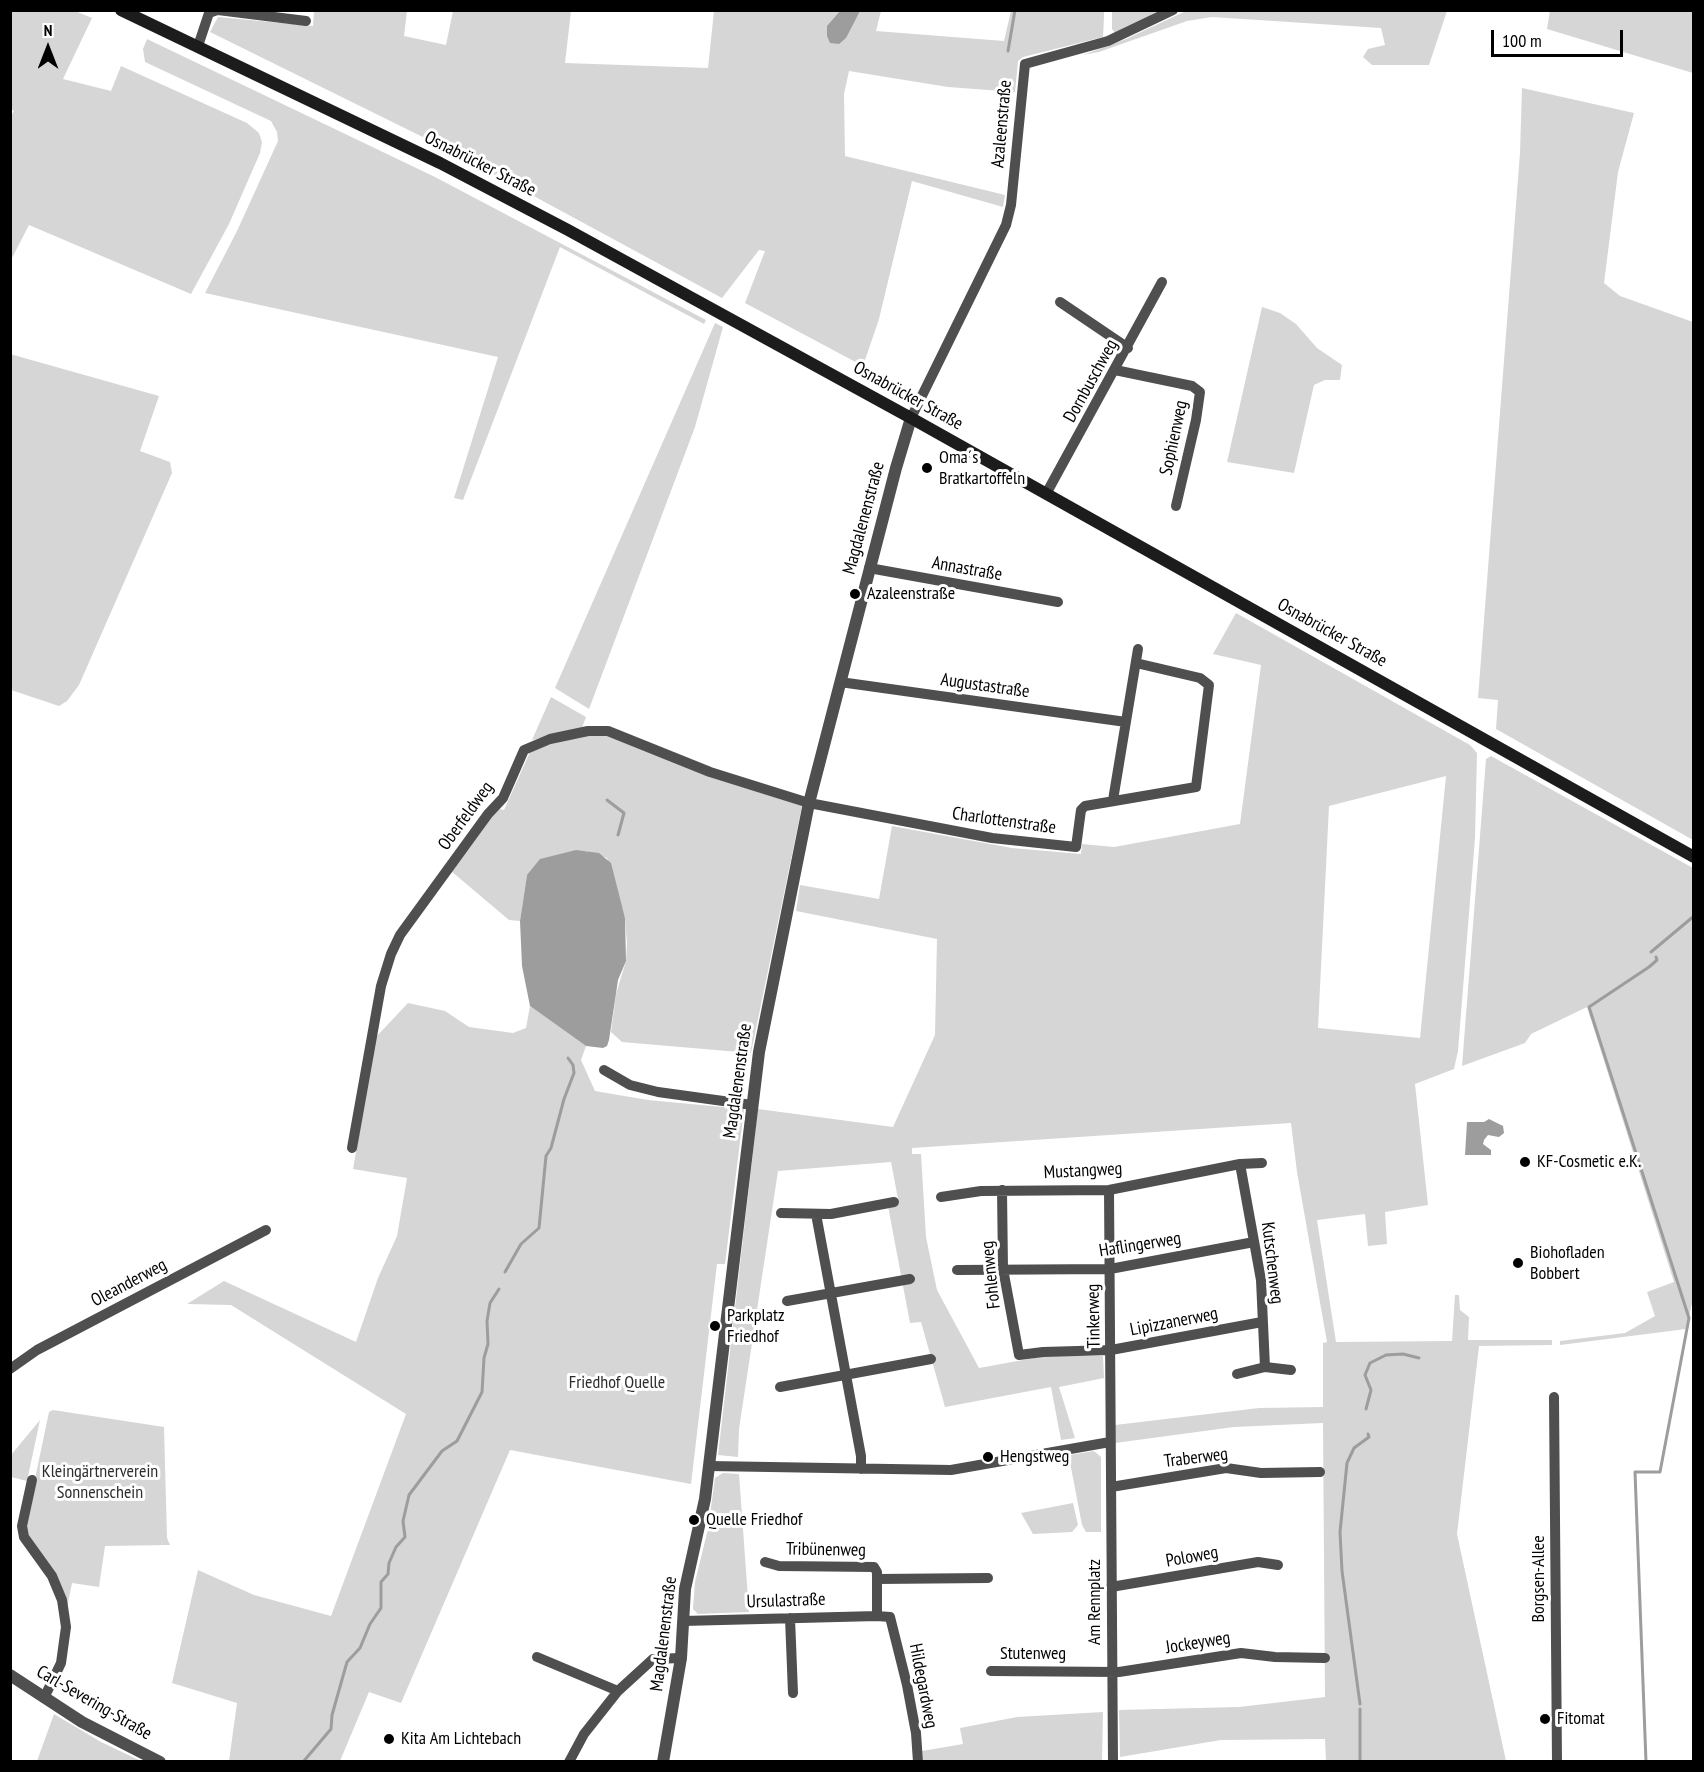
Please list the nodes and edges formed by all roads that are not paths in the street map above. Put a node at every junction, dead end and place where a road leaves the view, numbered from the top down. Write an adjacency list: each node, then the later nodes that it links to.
1 (121, 10): 5 (main road, Osnabrücker Straße)
2 (218, 10): 4 (street); 5 (street)
3 (1173, 10): 10 (street, Azaleenstraße)
4 (306, 21)
5 (198, 46): 10 (main road, Osnabrücker Straße)
6 (1162, 282): 8 (street, Dornbuschweg)
7 (1060, 302): 8 (street)
8 (1128, 348): 9 (street, Dornbuschweg)
9 (1115, 370): 11 (street, Dornbuschweg); 12 (street, Sophienweg)
10 (911, 418): 11 (main road, Osnabrücker Straße); 13 (street, Magdalenenstraße)
11 (1046, 494): 21 (main road, Osnabrücker Straße)
12 (1176, 506)
13 (869, 568): 14 (street, Annastraße); 17 (street, Magdalenenstraße)
14 (1058, 602)
15 (1138, 649): 16 (street)
16 (1136, 663): 18 (street); 19 (street, Charlottenstraße)
17 (840, 682): 18 (street, Augustastraße); 20 (street, Magdalenenstraße)
18 (1126, 722): 19 (street)
19 (1113, 800): 20 (street, Charlottenstraße)
20 (809, 803): 23 (street, Magdalenenstraße); 24 (street, Oberfeldweg)
21 (1694, 856)
22 (604, 1070): 23 (street)
23 (752, 1105): 53 (street, Magdalenenstraße)
24 (352, 1148)
25 (1262, 1163): 26 (street, Mustangweg)
26 (1240, 1164): 28 (street, Mustangweg); 34 (street, Kutschenweg)
27 (1002, 1190): 28 (street, Mustangweg); 29 (street, Mustangweg); 35 (street, Fohlenweg)
28 (1109, 1190): 36 (street, Tinkerweg)
29 (941, 1197)
30 (894, 1202): 32 (street)
31 (781, 1214): 32 (street)
32 (816, 1214): 39 (street)
33 (266, 1230): 46 (street, Oleanderweg)
34 (1254, 1242): 36 (street, Haflingerweg); 41 (street, Kutschenweg)
35 (1003, 1269): 36 (street, Haflingerweg); 37 (street, Haflingerweg); 43 (street, Fohlenweg)
36 (1110, 1269): 42 (street, Tinkerweg)
37 (957, 1270)
38 (910, 1279): 39 (street)
39 (830, 1294): 40 (street); 48 (street)
40 (787, 1301)
41 (1262, 1322): 42 (street, Lipizzanerweg); 45 (street, Kutschenweg)
42 (1111, 1350): 43 (street, Lipizzanerweg); 52 (street, Tinkerweg)
43 (1019, 1355)
44 (931, 1359): 48 (street)
45 (1265, 1367): 47 (street); 49 (street)
46 (10, 1369)
47 (1291, 1370)
48 (845, 1374): 50 (street); 54 (street)
49 (1237, 1374)
50 (780, 1387)
51 (1554, 1397): 81 (street, Borgsen-Allee)
52 (1110, 1442): 54 (street); 57 (street, Am Rennplatz)
53 (709, 1466): 54 (street); 66 (street, Magdalenenstraße)
54 (861, 1469)
55 (1320, 1472): 57 (street, Traberweg)
56 (32, 1480): 75 (street)
57 (1111, 1486): 62 (street, Am Rennplatz)
58 (765, 1562): 61 (street, Tribünenweg)
59 (1278, 1565): 62 (street, Poloweg)
60 (988, 1578): 61 (street, Tribünenweg)
61 (877, 1579): 63 (street, Tribünenweg)
62 (1111, 1587): 71 (street, Am Rennplatz)
63 (877, 1616): 64 (street, Ursulastraße); 65 (street, Ursulastraße)
64 (890, 1617): 79 (street, Hildegardweg)
65 (790, 1618): 66 (street, Ursulastraße); 74 (street)
66 (683, 1621): 68 (street, Magdalenenstraße)
67 (537, 1658): 73 (street)
68 (681, 1658): 73 (street); 78 (street, Magdalenenstraße)
69 (1325, 1658): 71 (street, Jockeyweg)
70 (991, 1671): 71 (street, Stutenweg)
71 (1112, 1671): 80 (street, Am Rennplatz)
72 (10, 1675): 75 (street, Carl-Severing-Straße)
73 (618, 1691): 77 (street)
74 (793, 1693)
75 (44, 1698): 76 (street, Carl-Severing-Straße)
76 (160, 1761)
77 (569, 1761)
78 (663, 1761)
79 (918, 1761)
80 (1113, 1761)
81 (1557, 1761)

